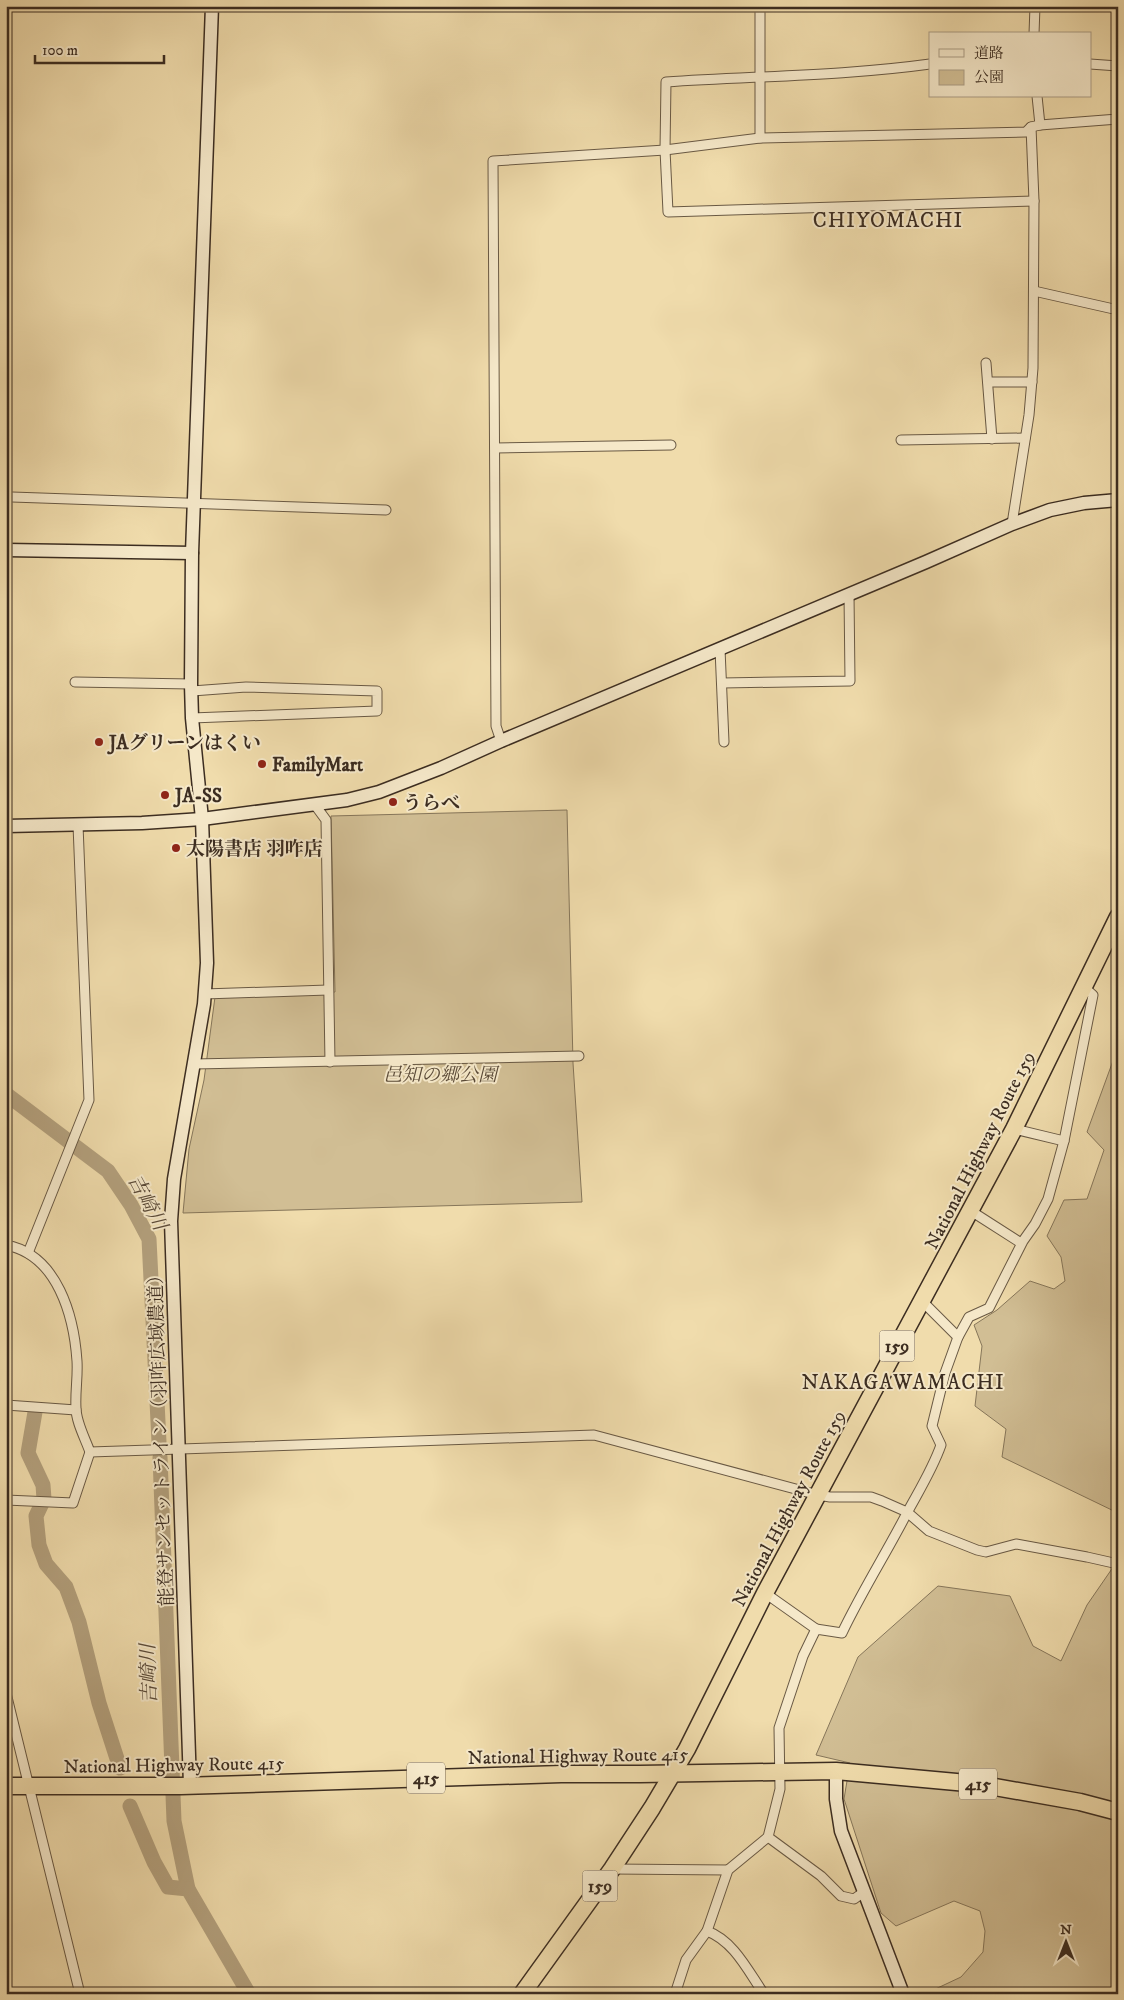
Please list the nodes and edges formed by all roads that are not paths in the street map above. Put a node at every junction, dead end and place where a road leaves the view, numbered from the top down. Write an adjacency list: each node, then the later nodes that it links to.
1 (212, 6): 27 (street, 能登サンセットライン（羽咋広域農道）)
2 (760, 6): 8 (street)
3 (1035, 6): 4 (street)
4 (1034, 32)
5 (929, 64): 8 (street)
6 (1092, 64): 7 (street)
7 (1118, 66)
8 (761, 76): 12 (street); 13 (street)
9 (1037, 98): 11 (street)
10 (1118, 119): 11 (street)
11 (1036, 126): 12 (street); 14 (street)
12 (760, 138): 13 (street)
13 (665, 150): 14 (street); 24 (street)
14 (1034, 201): 15 (street)
15 (1034, 291): 16 (street); 19 (street)
16 (1118, 310)
17 (986, 363): 18 (street)
18 (988, 382): 19 (street); 20 (street)
19 (1032, 382): 21 (street)
20 (992, 438): 21 (street); 22 (street)
21 (1025, 438): 29 (street)
22 (901, 440)
23 (671, 445): 24 (street)
24 (495, 448): 38 (street)
25 (12, 497): 27 (street)
26 (1118, 500): 29 (street)
27 (195, 503): 28 (street); 31 (street, 能登サンセットライン（羽咋広域農道）)
28 (386, 510)
29 (1012, 524): 32 (street)
30 (6, 550): 31 (street)
31 (192, 553): 36 (street, 能登サンセットライン（羽咋広域農道）)
32 (849, 594): 33 (street); 35 (street)
33 (720, 649): 35 (street); 38 (street)
34 (75, 682): 36 (street)
35 (722, 683): 39 (street)
36 (191, 687): 37 (street, 能登サンセットライン（羽咋広域農道）); 37 (street)
37 (192, 718): 41 (street, 能登サンセットライン（羽咋広域農道）)
38 (501, 741): 40 (street)
39 (724, 742)
40 (315, 805): 41 (street); 46 (street)
41 (202, 819): 42 (street); 47 (street, 能登サンセットライン（羽咋広域農道）)
42 (78, 825): 43 (street); 56 (street)
43 (6, 826)
44 (1118, 917): 45 (highway, National Highway Route 159 / 159)
45 (1084, 987): 51 (highway, National Highway Route 159 / 159); 52 (street)
46 (328, 990): 47 (street); 49 (street)
47 (204, 994): 50 (street, 能登サンセットライン（羽咋広域農道）)
48 (580, 1056): 49 (street)
49 (330, 1062): 50 (street)
50 (194, 1064): 61 (street, 能登サンセットライン（羽咋広域農道）)
51 (1014, 1130): 52 (street); 53 (highway, National Highway Route 159 / 159)
52 (1064, 1142): 54 (street)
53 (971, 1211): 54 (street); 57 (highway, National Highway Route 159 / 159)
54 (1022, 1243): 58 (street)
55 (6, 1245): 56 (street)
56 (28, 1253): 60 (street)
57 (922, 1301): 58 (street); 63 (highway, National Highway Route 159 / 159)
58 (958, 1337): 65 (street)
59 (6, 1405): 60 (street)
60 (76, 1410): 62 (street)
61 (180, 1449): 62 (street); 63 (street); 74 (street, 能登サンセットライン（羽咋広域農道）)
62 (90, 1452): 64 (street)
63 (818, 1495): 65 (street); 67 (highway, National Highway Route 159 / 159)
64 (6, 1500)
65 (907, 1512): 66 (street); 68 (street)
66 (1118, 1564)
67 (765, 1593): 68 (street); 72 (highway, National Highway Route 159 / 159)
68 (816, 1629): 71 (street)
69 (6, 1693): 75 (street)
70 (836, 1771): 71 (highway, National Highway Route 415 / 415); 76 (highway, National Highway Route 415 / 415); 80 (street)
71 (780, 1772): 72 (highway, National Highway Route 415 / 415); 77 (street)
72 (671, 1773): 74 (highway, National Highway Route 415 / 415); 78 (highway, National Highway Route 159 / 159)
73 (6, 1786): 75 (highway, National Highway Route 415 / 415)
74 (185, 1786): 75 (highway, National Highway Route 415 / 415)
75 (28, 1787): 82 (street)
76 (1118, 1812)
77 (768, 1838): 79 (street); 80 (street)
78 (612, 1869): 79 (street); 83 (highway, National Highway Route 159 / 159)
79 (728, 1870): 81 (street)
80 (864, 1892): 86 (street)
81 (706, 1932): 84 (street); 85 (street)
82 (80, 1994)
83 (522, 1994)
84 (675, 1994)
85 (764, 1994)
86 (903, 1994)

